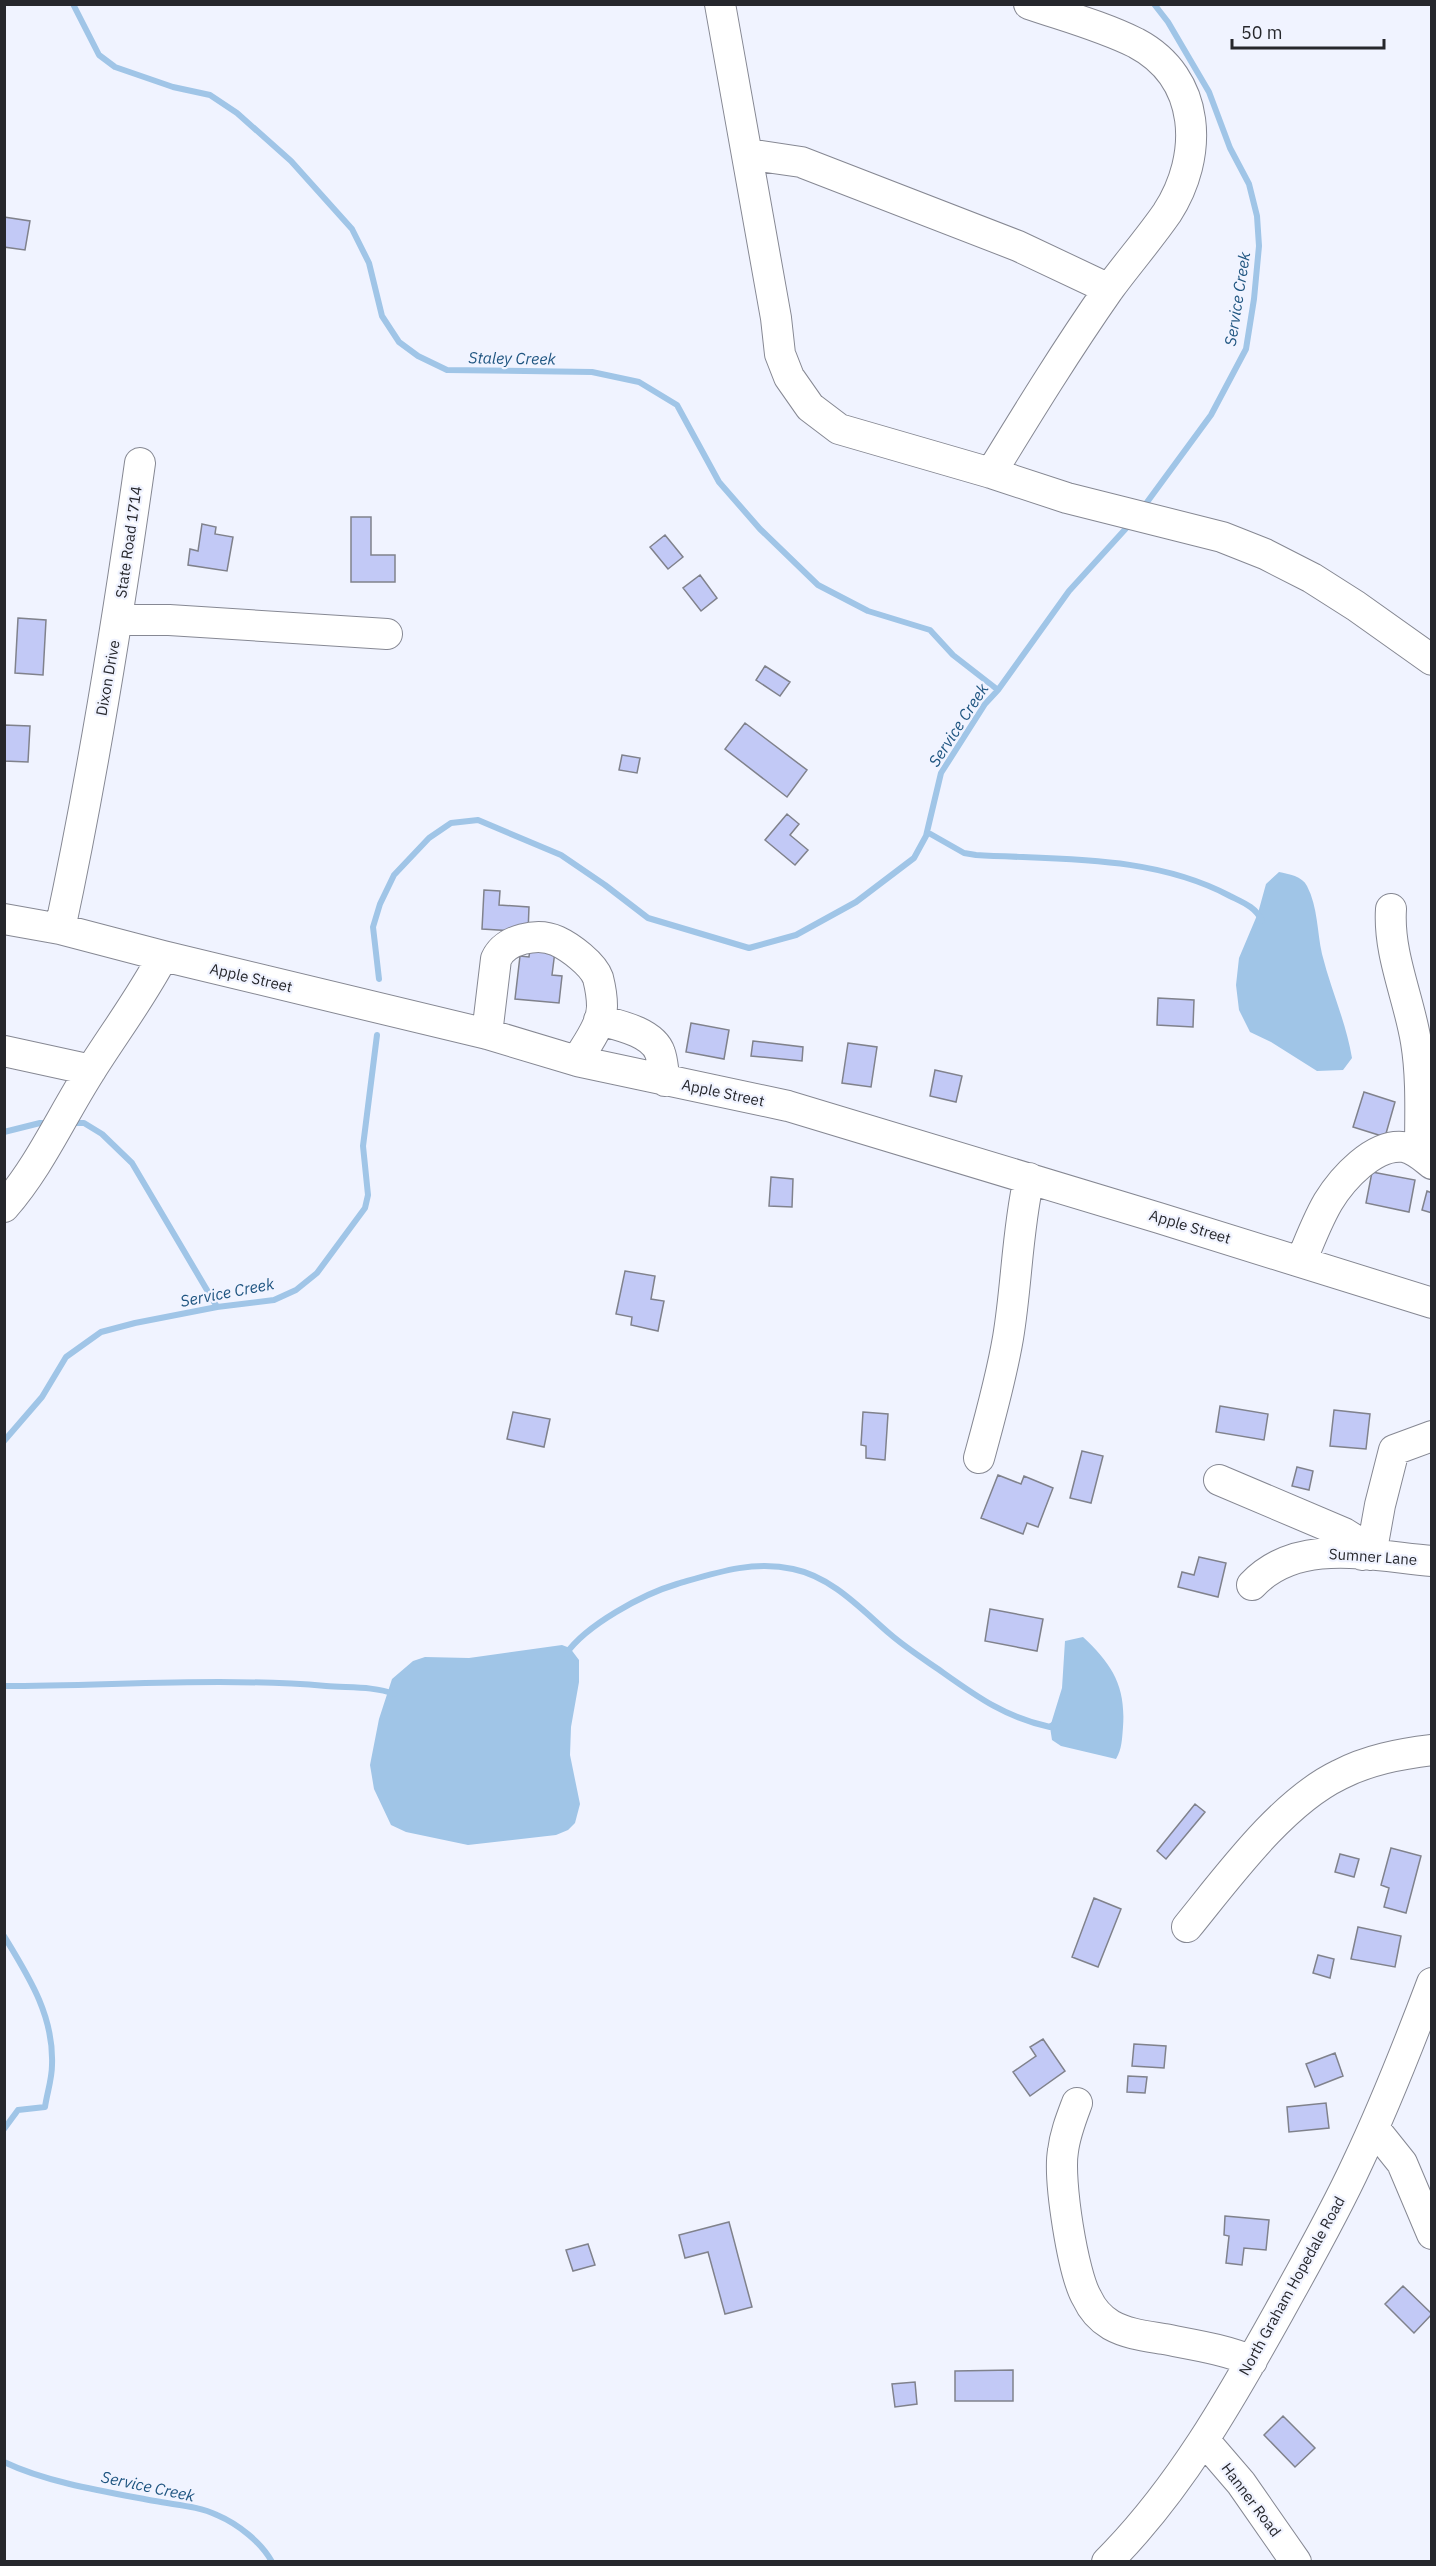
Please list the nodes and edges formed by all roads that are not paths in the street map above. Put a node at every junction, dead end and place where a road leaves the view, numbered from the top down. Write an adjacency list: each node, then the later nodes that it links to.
1 (720, 4): 3 (street)
2 (1029, 4): 4 (street)
3 (747, 154): 4 (street); 6 (street)
4 (1109, 290): 6 (street)
5 (140, 463): 7 (street, State Road 1714)
6 (991, 473): 9 (street)
7 (118, 620): 8 (street, Dixon Drive); 12 (street, Dixon Drive)
8 (387, 634)
9 (1431, 660)
10 (1390, 909): 20 (street)
11 (4, 919): 12 (street, Apple Street)
12 (60, 929): 13 (street, Apple Street)
13 (163, 956): 15 (street, Apple Street); 18 (street)
14 (599, 1020): 15 (street); 17 (street); 19 (street)
15 (486, 1034): 17 (street, Apple Street)
16 (4, 1051): 18 (street)
17 (577, 1061): 19 (street, Apple Street)
18 (91, 1070): 22 (street)
19 (665, 1081): 21 (street, Apple Street)
20 (1426, 1159): 23 (street)
21 (1029, 1178): 23 (street, Apple Street); 26 (street)
22 (4, 1207)
23 (1301, 1262): 24 (street, Apple Street)
24 (1431, 1303)
25 (1431, 1436): 28 (street)
26 (979, 1458)
27 (1219, 1480): 28 (street)
28 (1366, 1555): 29 (street, Sumner Lane); 30 (street, Sumner Lane)
29 (1431, 1562)
30 (1252, 1584)
31 (1431, 1750): 32 (street)
32 (1187, 1927)
33 (1431, 1983): 35 (street, North Graham Hopedale Road)
34 (1077, 2103): 37 (street)
35 (1374, 2128): 36 (street); 37 (street, North Graham Hopedale Road)
36 (1431, 2234)
37 (1252, 2361): 38 (street, North Graham Hopedale Road)
38 (1204, 2440): 39 (street, North Graham Hopedale Road); 40 (street, Hanner Road)
39 (1107, 2562)
40 (1296, 2562)

